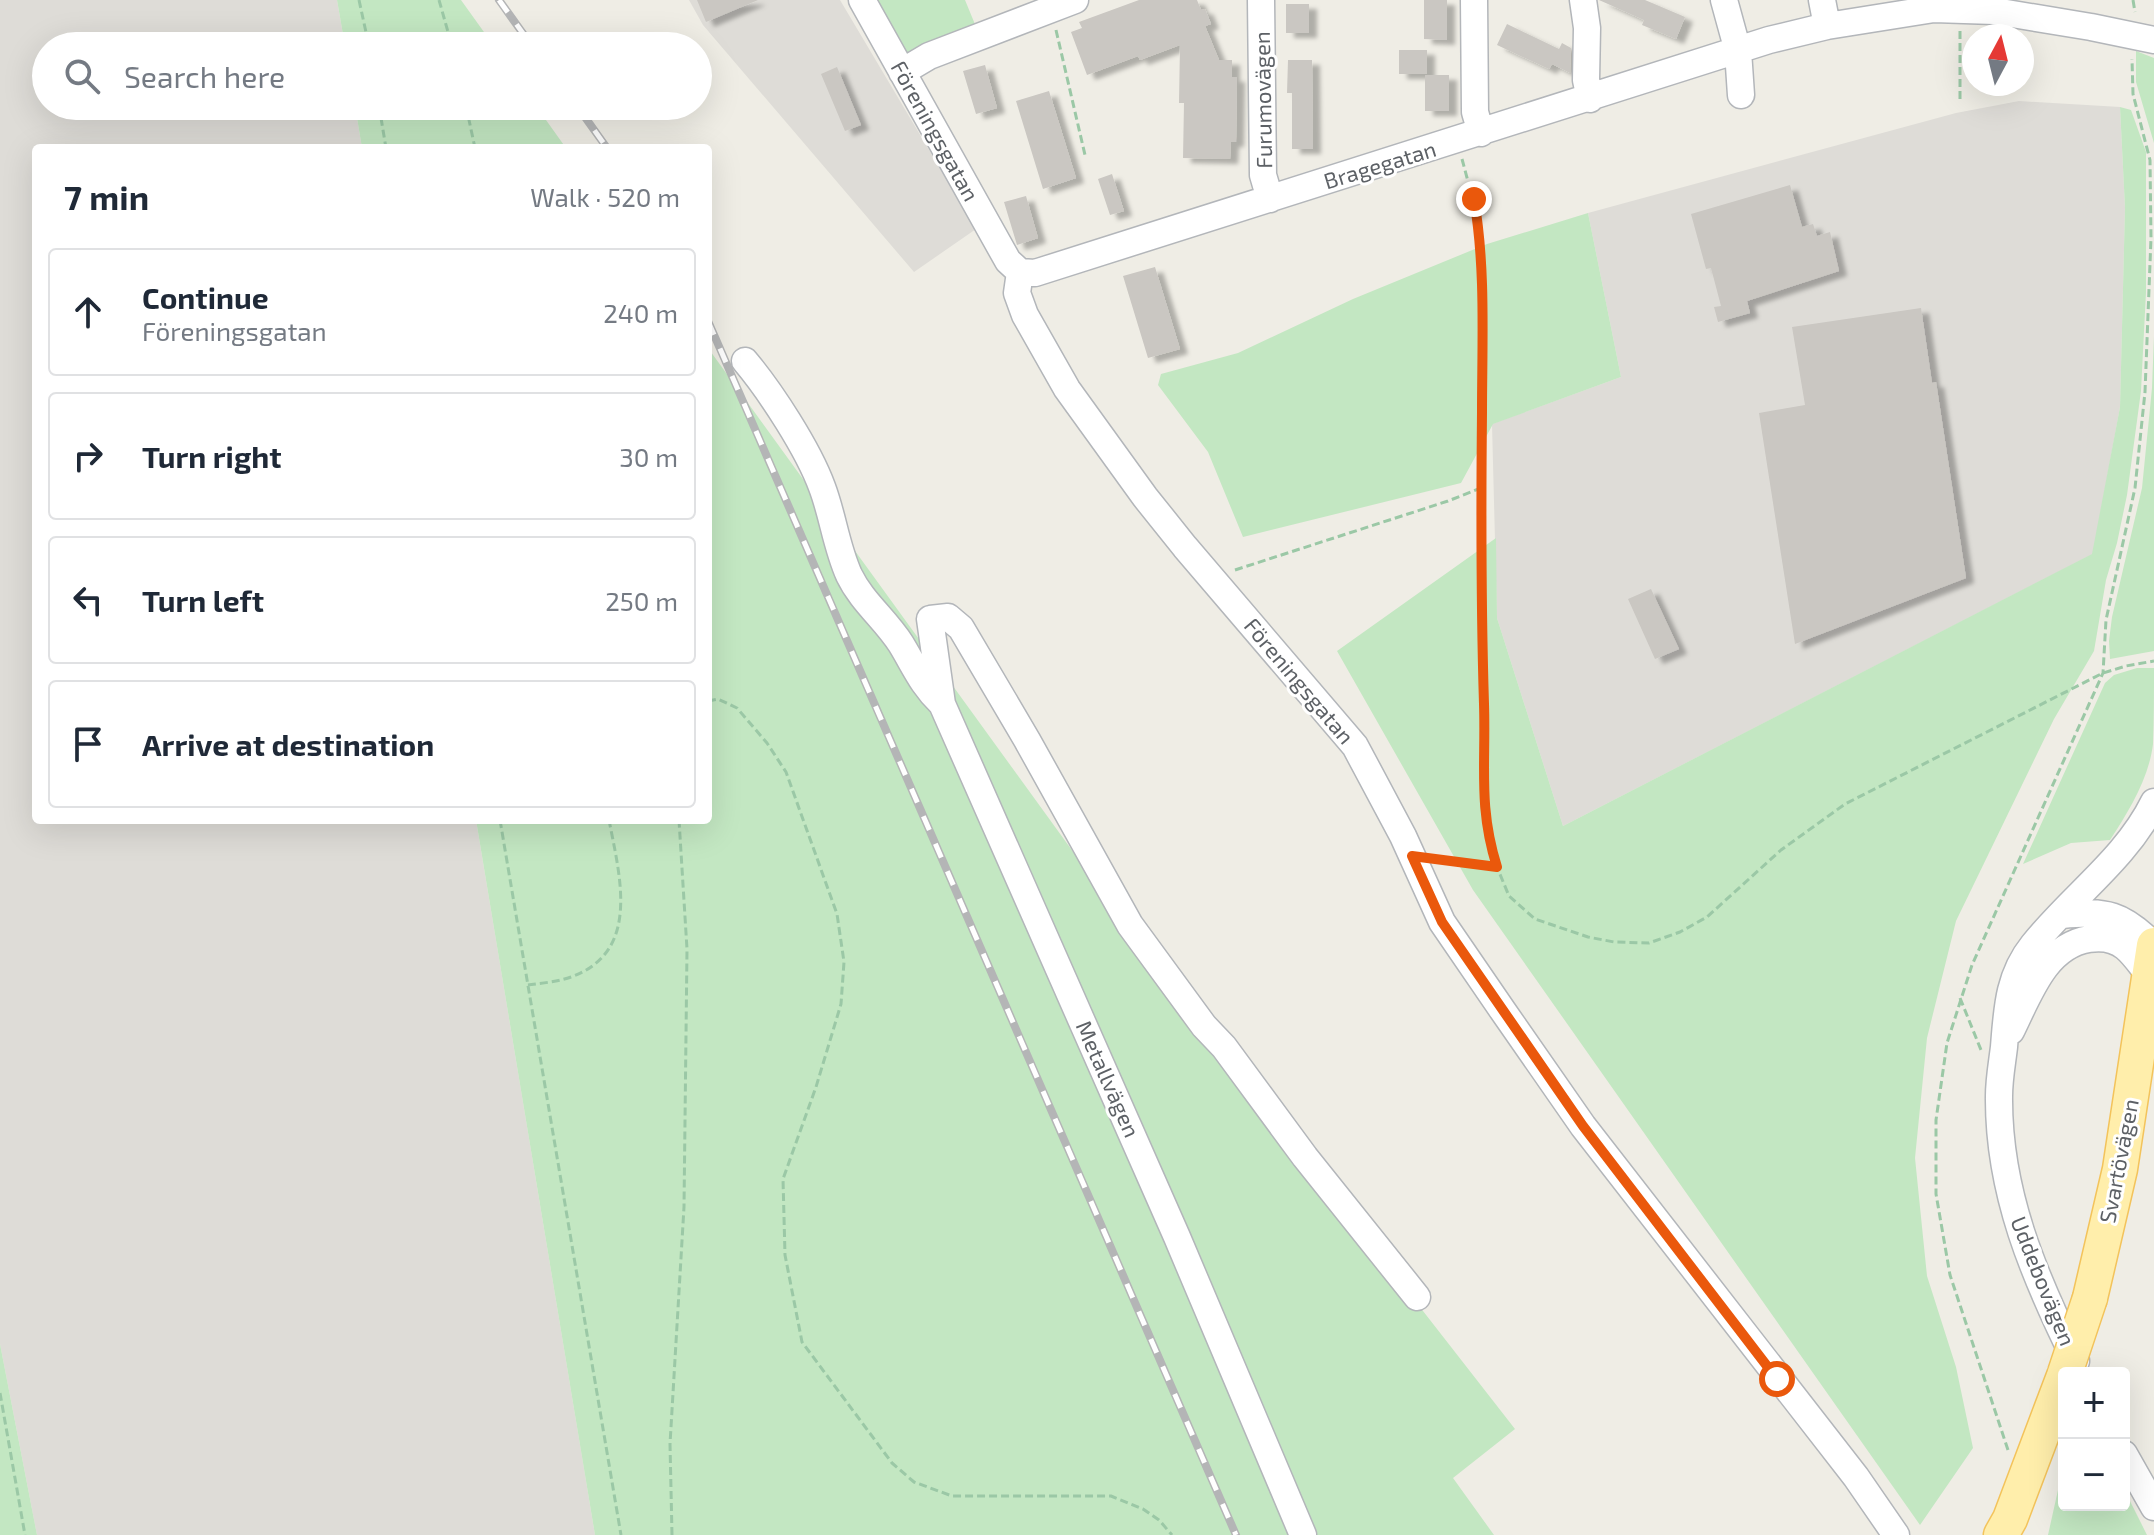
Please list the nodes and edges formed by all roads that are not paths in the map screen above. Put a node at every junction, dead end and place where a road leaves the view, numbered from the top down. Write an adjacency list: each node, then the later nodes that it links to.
1 (862, 0): 11 (street, Föreningsgatan)
2 (1075, 0): 11 (street)
3 (1261, 0): 15 (street, Furumovägen)
4 (1474, 0): 14 (street)
5 (1583, 0): 13 (street)
6 (1724, 0): 10 (street)
7 (1822, 0): 8 (street)
8 (1827, 26): 9 (street, Bragegatan); 10 (street, Bragegatan)
9 (2144, 38)
10 (1738, 51): 12 (street); 13 (street, Bragegatan)
11 (902, 72): 16 (street, Föreningsgatan)
12 (1741, 95)
13 (1590, 99): 14 (street, Bragegatan)
14 (1469, 137): 15 (street, Bragegatan)
15 (1270, 199): 16 (street, Bragegatan)
16 (1020, 272): 30 (street, Föreningsgatan)
17 (745, 361): 18 (street)
18 (942, 704): 23 (street, Metallvägen); 29 (street, Metallvägen)
19 (2154, 802): 20 (street, Uddebovägen)
20 (2062, 915): 21 (street); 22 (street, Uddebovägen)
21 (2152, 956): 22 (street, Uddebovägen); 24 (main road, Svartövägen, bridge)
22 (1993, 1049): 25 (street, Uddebovägen)
23 (1417, 1297)
24 (2068, 1367)
25 (2079, 1367)
26 (2058, 1393): 31 (main road, Svartövägen)
27 (2130, 1465): 28 (street)
28 (2154, 1507)
29 (1303, 1535)
30 (1896, 1535)
31 (2001, 1535)

